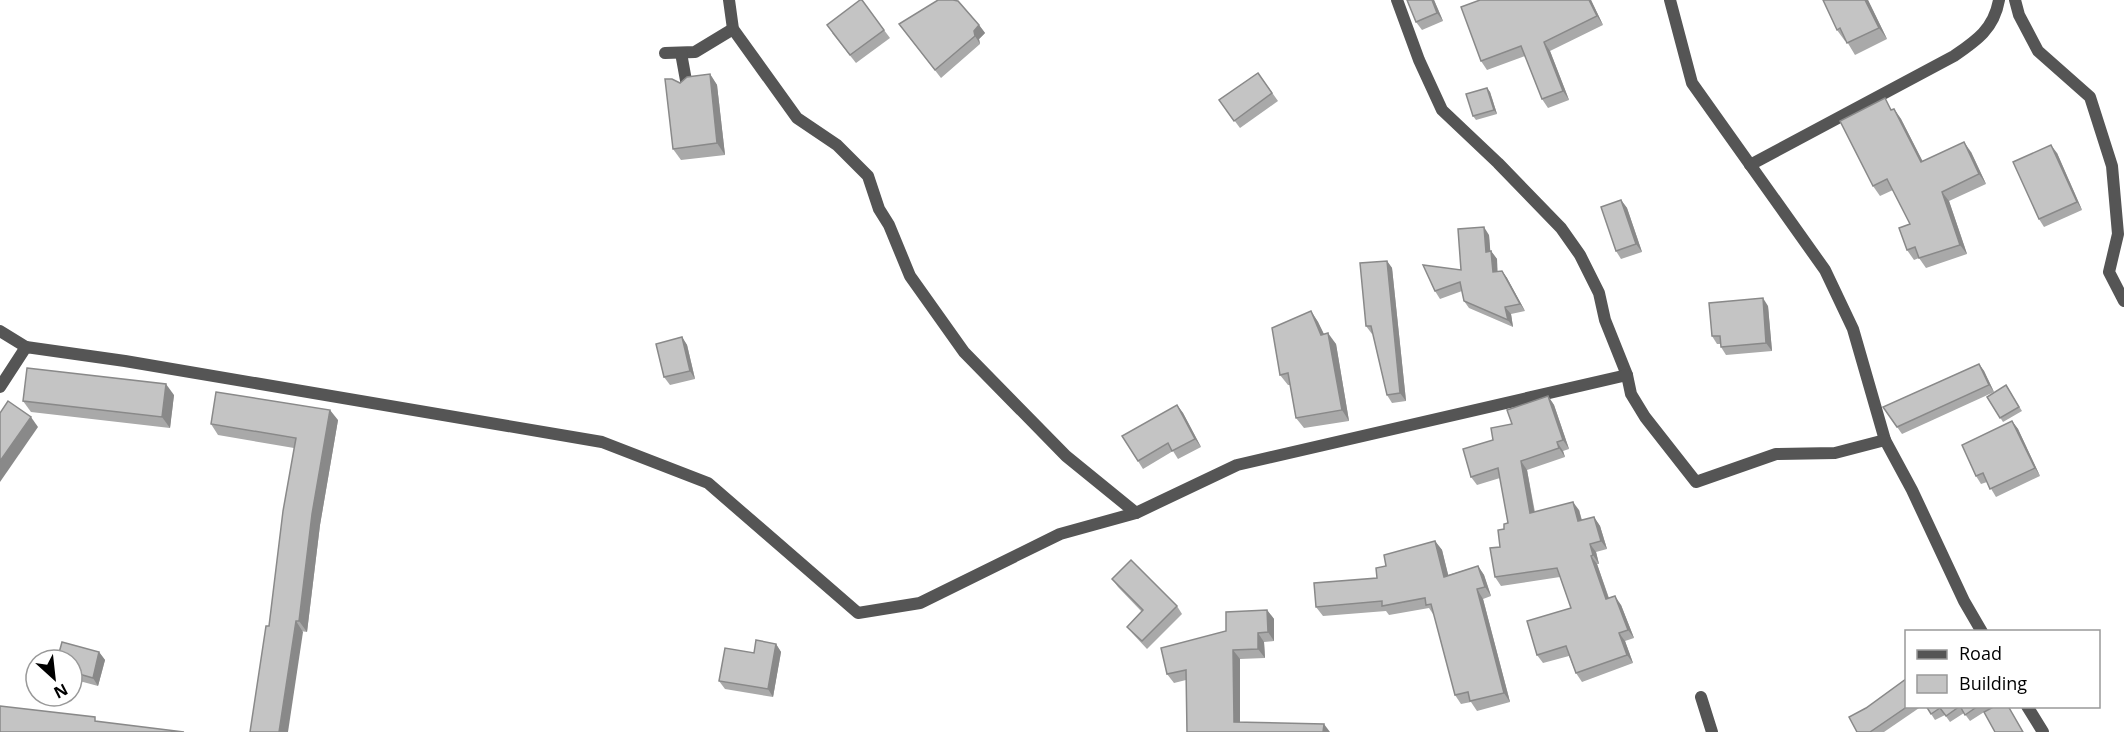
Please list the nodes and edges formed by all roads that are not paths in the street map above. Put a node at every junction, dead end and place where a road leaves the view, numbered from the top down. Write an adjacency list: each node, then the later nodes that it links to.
1 (729, 0): 6 (street)
2 (1397, 0): 14 (street)
3 (1670, 0): 10 (street)
4 (1999, 0): 10 (street)
5 (2015, 0): 11 (street)
6 (733, 29): 8 (street); 17 (street)
7 (665, 53): 8 (street)
8 (681, 53): 9 (street)
9 (687, 86)
10 (1750, 165): 16 (street)
11 (2124, 302)
12 (0, 331): 13 (street)
13 (26, 347): 15 (street); 17 (street)
14 (1627, 375): 16 (street); 17 (street)
15 (0, 387)
16 (1885, 440): 18 (street)
17 (1136, 513)
18 (1981, 630)
19 (1701, 697): 21 (street)
20 (2028, 708): 22 (street)
21 (1712, 732)
22 (2043, 732)

